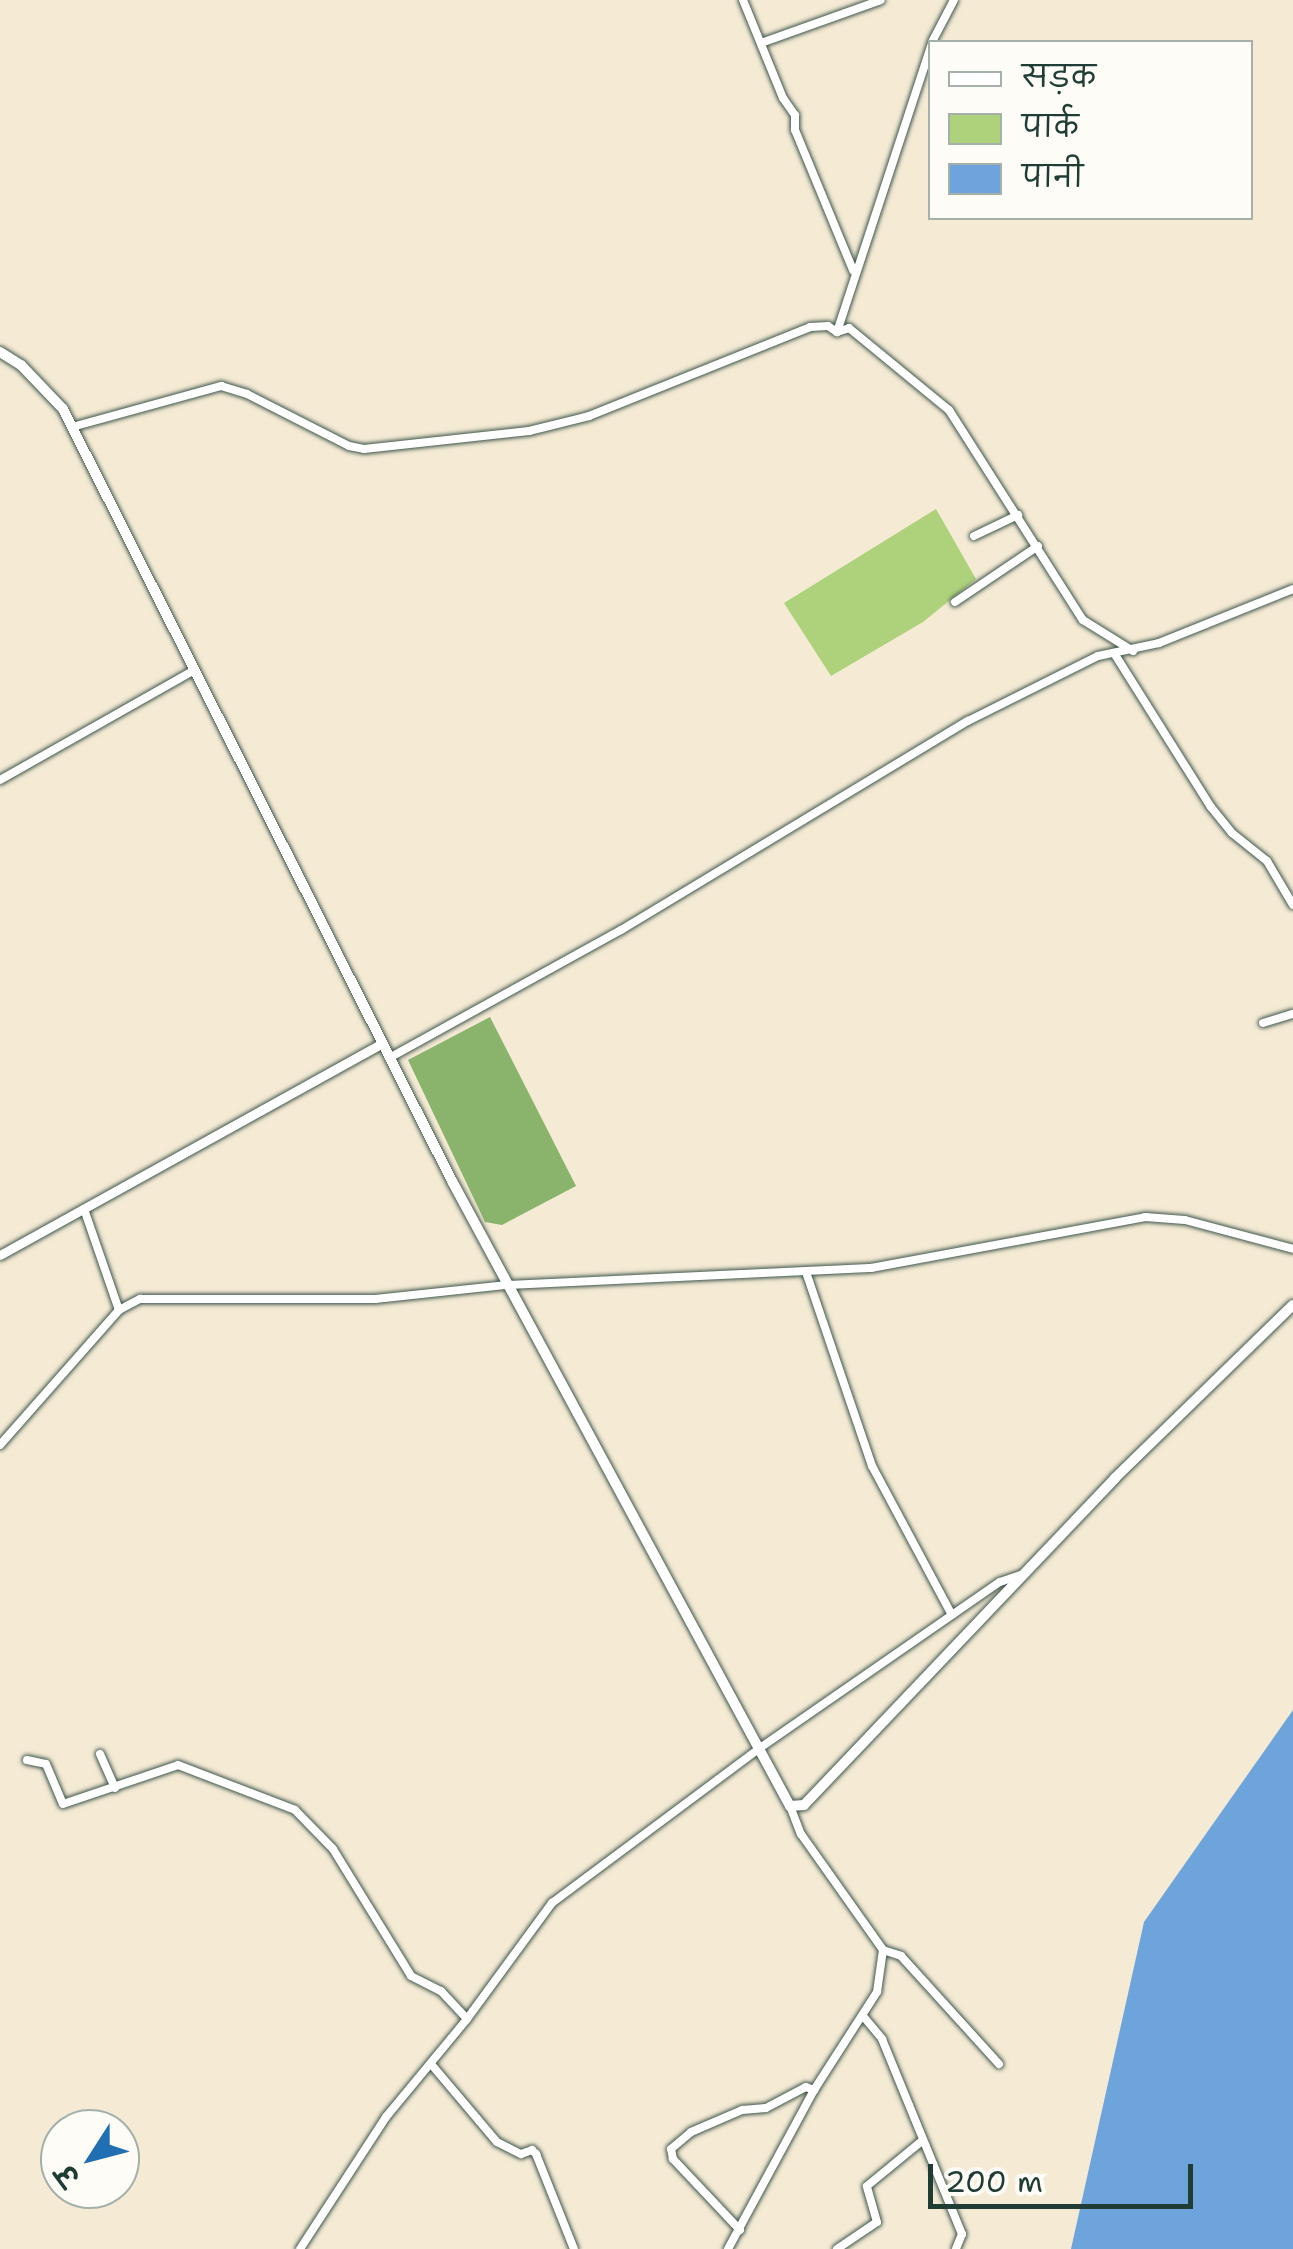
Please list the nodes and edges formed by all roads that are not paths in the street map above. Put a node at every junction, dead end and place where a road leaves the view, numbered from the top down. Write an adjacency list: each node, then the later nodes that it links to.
1 (743, 0): 5 (street)
2 (881, 0): 5 (street)
3 (954, 0): 4 (street)
4 (933, 40)
5 (761, 43): 7 (street)
6 (928, 53): 7 (street)
7 (854, 274): 8 (street)
8 (837, 332): 10 (street); 11 (street)
9 (0, 352): 10 (main road)
10 (72, 427): 18 (main road)
11 (1018, 516): 12 (street); 13 (street)
12 (974, 536)
13 (1038, 546): 15 (street); 16 (street)
14 (1293, 589): 16 (street)
15 (956, 602)
16 (1134, 650): 17 (street)
17 (1114, 654): 20 (street); 24 (street)
18 (193, 671): 19 (street); 23 (main road)
19 (0, 780)
20 (1293, 904)
21 (1293, 1014): 22 (street)
22 (1263, 1023)
23 (382, 1043): 24 (main road); 25 (street)
24 (390, 1058): 29 (main road)
25 (84, 1209): 27 (street); 31 (street)
26 (1293, 1250): 28 (street)
27 (0, 1256)
28 (806, 1272): 29 (street); 34 (street)
29 (507, 1285): 31 (street); 35 (main road)
30 (1293, 1305): 33 (main road)
31 (118, 1310): 32 (street)
32 (0, 1445)
33 (1024, 1574): 34 (street); 39 (main road)
34 (952, 1615): 35 (street)
35 (758, 1750): 39 (main road); 42 (street)
36 (100, 1754): 38 (street)
37 (26, 1760): 38 (street)
38 (116, 1788): 42 (street)
39 (790, 1806): 40 (street)
40 (882, 1950): 41 (street); 44 (street)
41 (863, 2016): 45 (street); 46 (street)
42 (467, 2020): 43 (street)
43 (431, 2064): 49 (street); 50 (street)
44 (1000, 2064)
45 (814, 2090): 47 (street); 47 (street)
46 (923, 2140): 48 (street); 54 (street)
47 (740, 2230): 51 (street)
48 (858, 2236): 52 (street); 53 (street)
49 (300, 2249)
50 (574, 2249)
51 (728, 2249)
52 (837, 2249)
53 (866, 2249)
54 (956, 2249)

